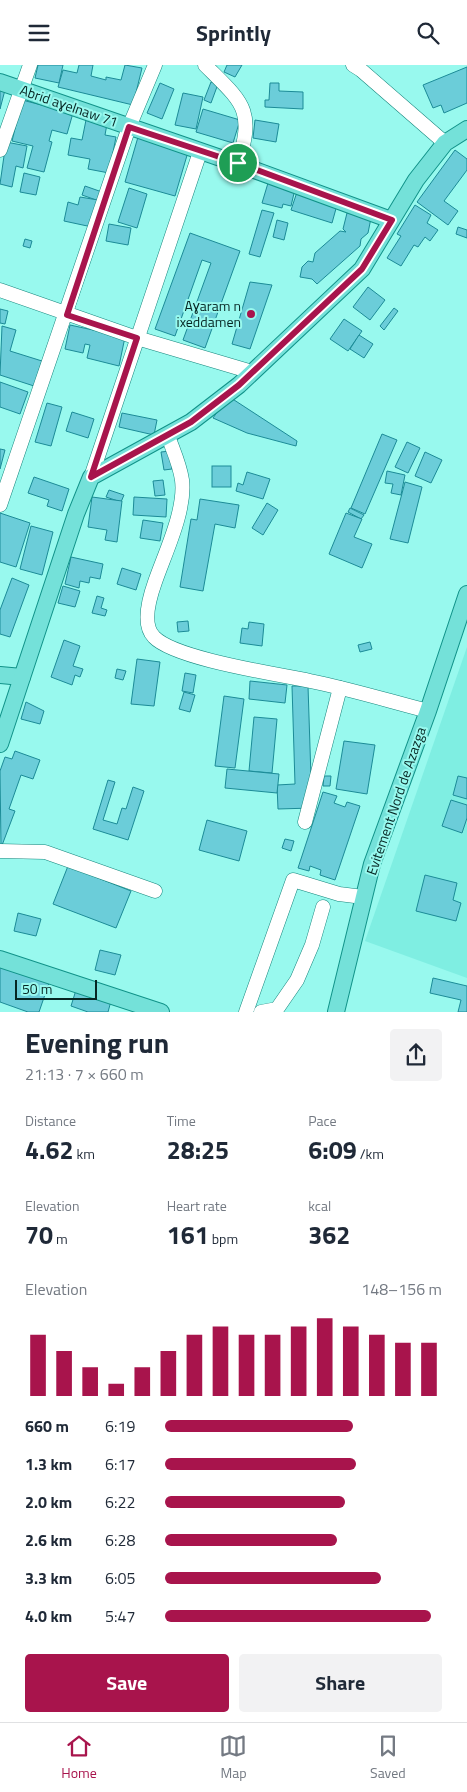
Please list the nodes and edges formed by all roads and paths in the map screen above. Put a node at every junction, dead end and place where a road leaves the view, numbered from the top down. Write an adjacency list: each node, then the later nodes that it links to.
1 (30, 65): 6 (street)
2 (155, 65): 7 (street)
3 (205, 65): 12 (street)
4 (360, 67): 9 (street)
5 (0, 82): 6 (main road, Abrid aɣelnaw 71)
6 (21, 90): 7 (main road, Abrid aɣelnaw 71); 10 (street)
7 (129, 127): 11 (main road, Abrid aɣelnaw 71); 15 (street)
8 (467, 129): 9 (main road)
9 (445, 143): 13 (main road)
10 (0, 150)
11 (200, 152): 12 (main road, Abrid aɣelnaw 71); 16 (street)
12 (238, 163): 13 (main road, Abrid aɣelnaw 71)
13 (392, 220): 17 (main road)
14 (0, 290): 15 (street)
15 (67, 315): 16 (street); 20 (street)
16 (137, 338): 17 (street); 19 (street)
17 (252, 372): 18 (main road)
18 (168, 436): 19 (main road); 24 (street)
19 (91, 477): 23 (main road)
20 (0, 505)
21 (467, 594): 25 (main road, Evitement Nord de Azazga)
22 (0, 675): 23 (main road)
23 (22, 677): 26 (main road)
24 (340, 688): 25 (street); 27 (street)
25 (428, 711): 30 (main road, Evitement Nord de Azazga)
26 (0, 744)
27 (305, 822)
28 (0, 851): 29 (street)
29 (155, 891)
30 (363, 897): 34 (street); 36 (main road, Evitement Nord de Azazga)
31 (323, 907): 35 (street)
32 (0, 959): 33 (main road)
33 (161, 1012)
34 (246, 1012)
35 (261, 1012)
36 (336, 1012)

